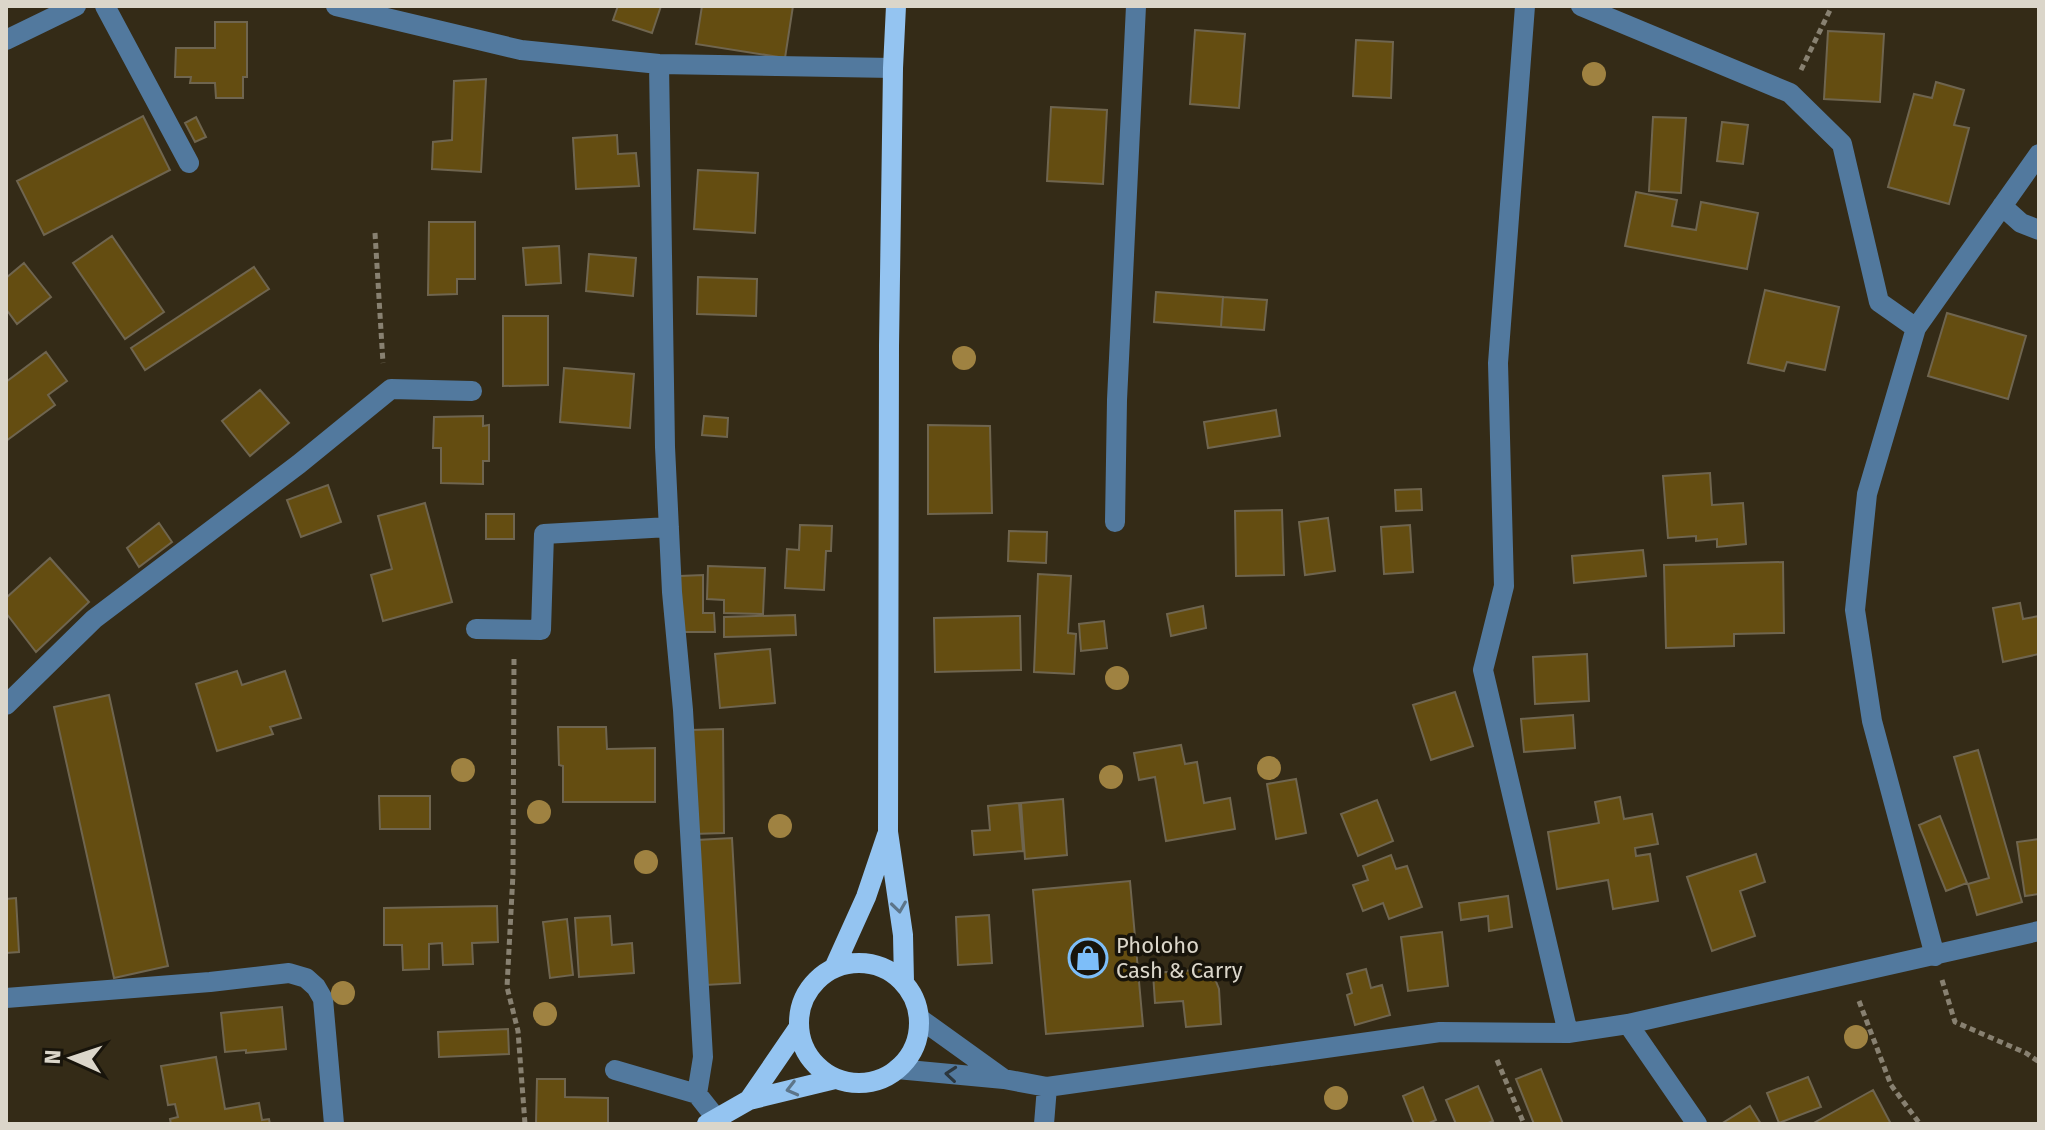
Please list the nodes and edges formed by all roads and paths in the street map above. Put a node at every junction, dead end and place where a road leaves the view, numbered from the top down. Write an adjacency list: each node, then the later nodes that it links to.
1 (76, 6): 9 (street)
2 (105, 6): 14 (street)
3 (336, 6): 10 (street)
4 (896, 6): 11 (main road)
5 (1136, 6): 21 (street)
6 (1525, 6): 37 (street)
7 (1581, 6): 12 (street)
8 (1832, 6): 12 (path)
9 (6, 40)
10 (659, 64): 11 (street); 22 (street)
11 (893, 68): 26 (main road)
12 (1790, 93): 18 (street)
13 (2039, 154): 15 (street)
14 (189, 163)
15 (2002, 206): 16 (street); 18 (street)
16 (2039, 230)
17 (375, 233): 19 (path)
18 (1916, 328): 28 (street)
19 (391, 389): 20 (street); 25 (street)
20 (472, 391)
21 (1115, 522)
22 (669, 527): 24 (street); 44 (street)
23 (476, 629): 24 (street)
24 (515, 630): 48 (path)
25 (6, 705)
26 (888, 832): 29 (main road); 31 (main road, one-way to 31)
27 (2039, 931): 28 (street)
28 (1935, 956): 30 (street); 38 (path)
29 (834, 968): 31 (main road); 35 (main road)
30 (1849, 976): 34 (street); 52 (path)
31 (904, 982): 33 (main road)
32 (6, 998): 47 (street)
33 (919, 1018): 39 (main road); 42 (street)
34 (1628, 1024): 37 (street); 51 (street)
35 (799, 1027): 41 (main road); 45 (main road)
36 (1486, 1033): 37 (street); 43 (street); 50 (path)
37 (1568, 1033)
38 (2039, 1062)
39 (897, 1069): 41 (main road); 42 (street, one-way to 39)
40 (615, 1070): 44 (street)
41 (835, 1079): 45 (main road, one-way to 45)
42 (1004, 1079): 43 (street)
43 (1047, 1087): 49 (street)
44 (697, 1094): 46 (street)
45 (749, 1100): 46 (main road)
46 (712, 1121)
47 (334, 1124)
48 (525, 1124)
49 (1044, 1124)
50 (1524, 1124)
51 (1697, 1124)
52 (1920, 1124)

